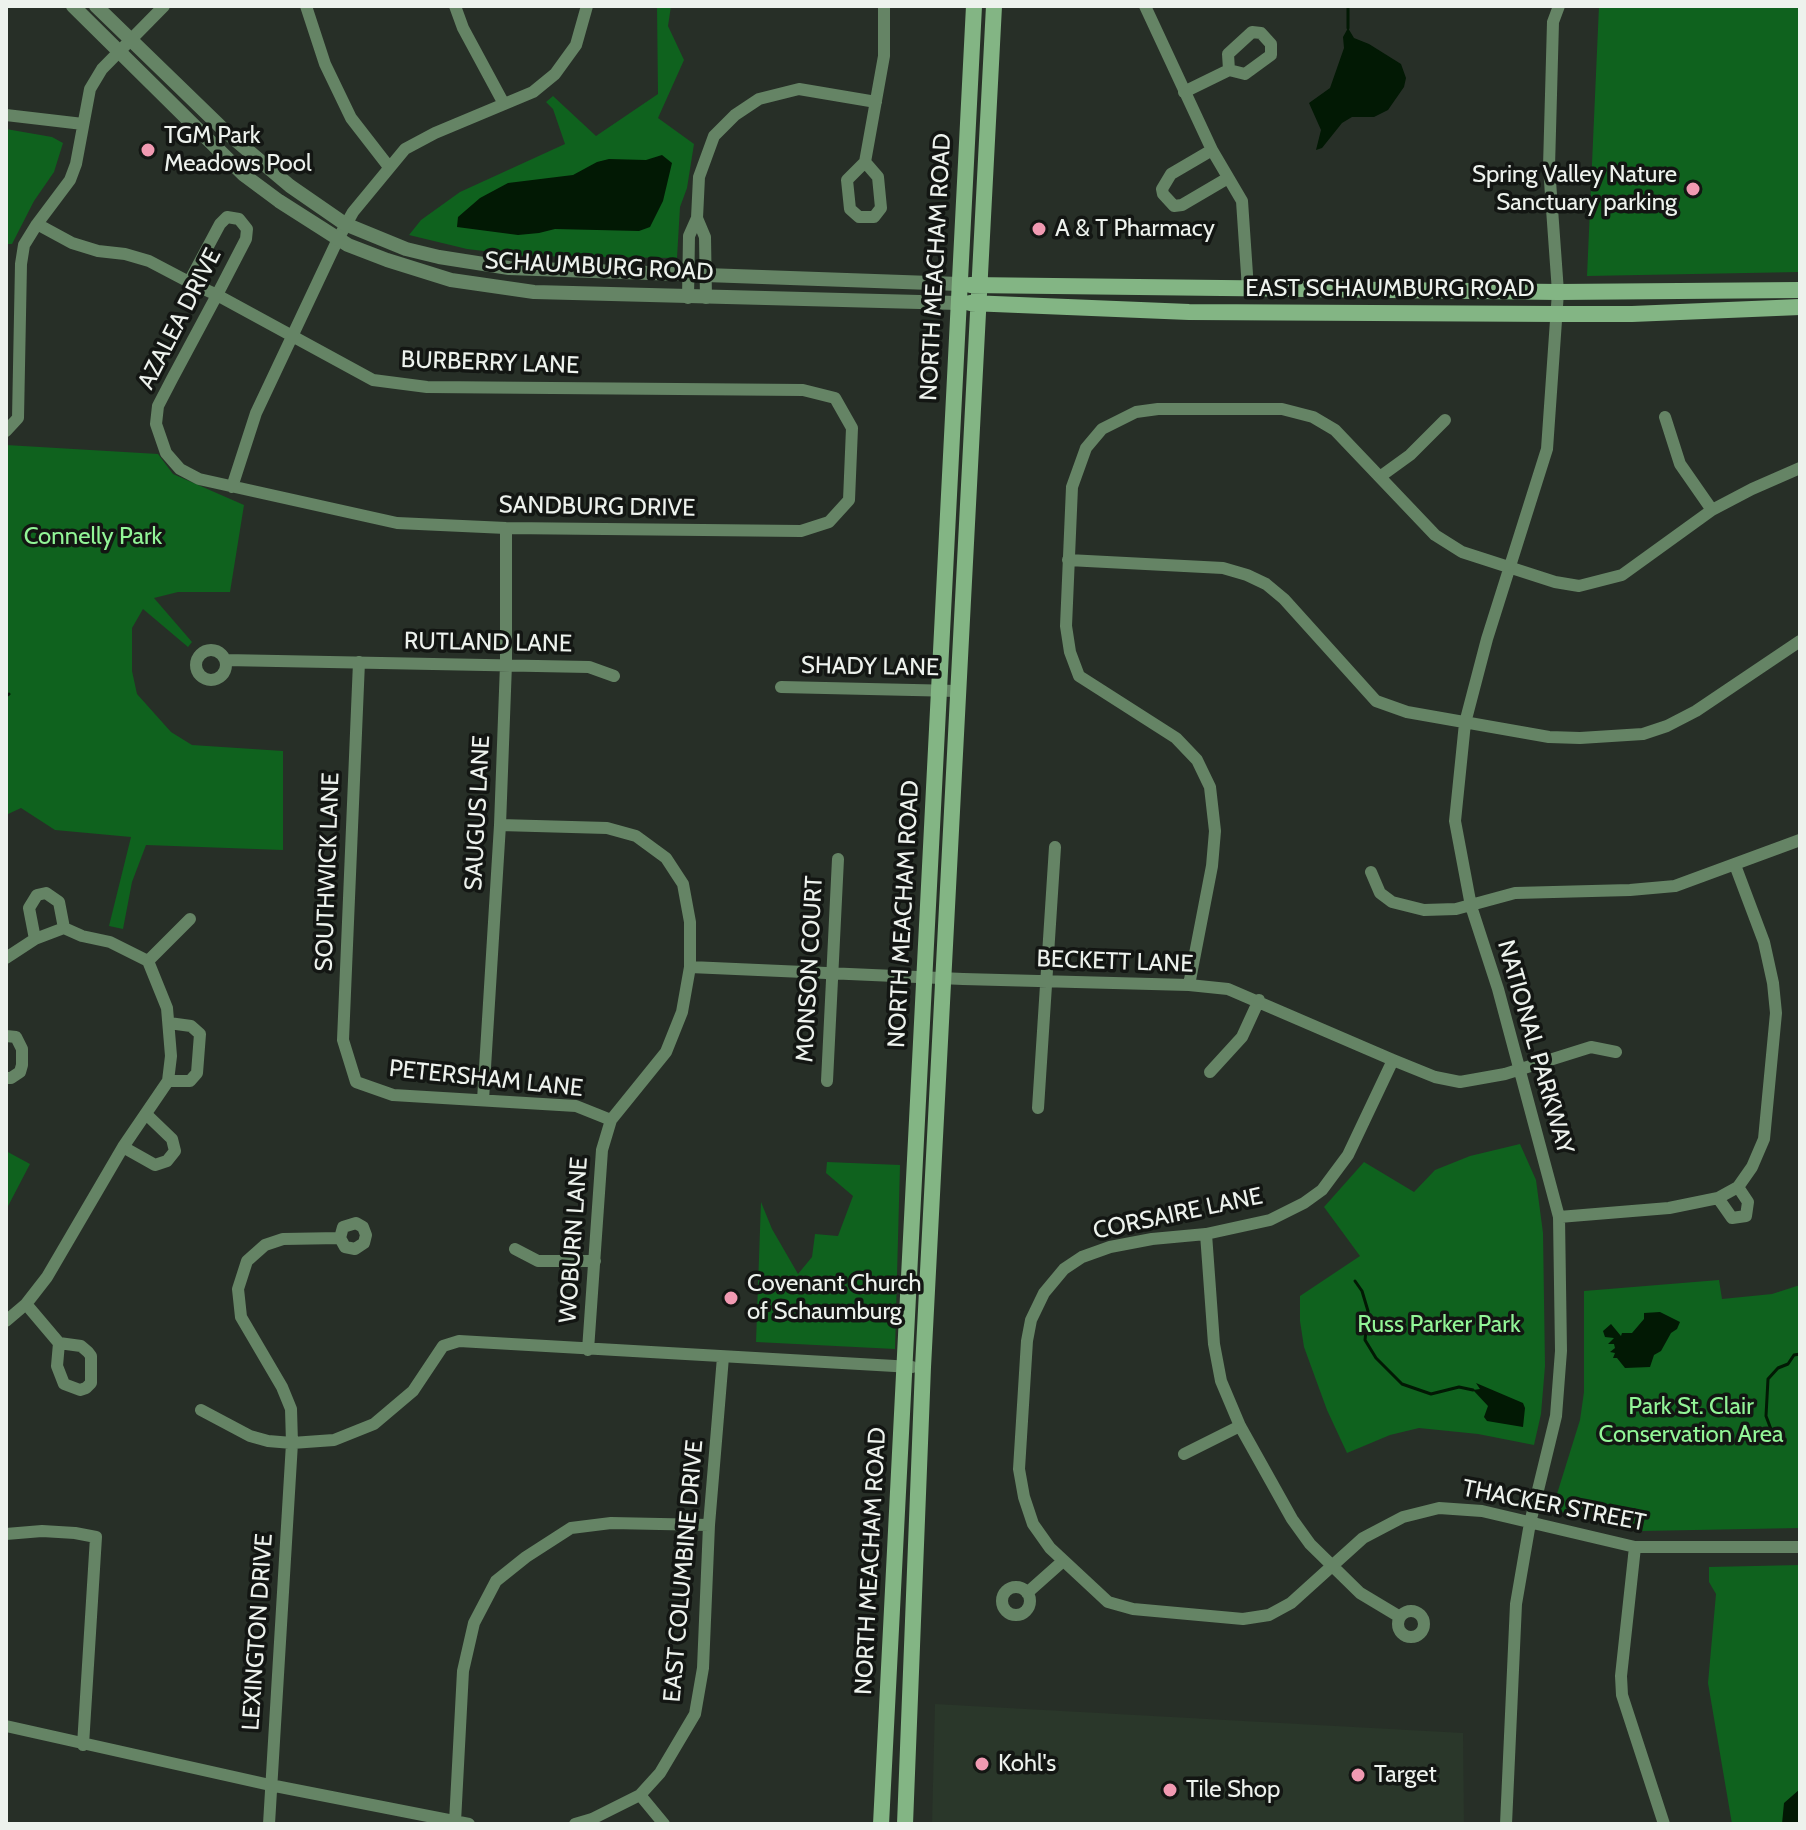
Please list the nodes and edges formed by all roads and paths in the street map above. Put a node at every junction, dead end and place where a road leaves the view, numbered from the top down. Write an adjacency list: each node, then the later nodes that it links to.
1 (73, 6): 13 (street, SCHAUMBURG ROAD)
2 (96, 6): 12 (street, SCHAUMBURG ROAD)
3 (164, 6): 12 (street)
4 (306, 6): 22 (street)
5 (455, 6): 17 (street)
6 (587, 6): 17 (street)
7 (884, 6): 16 (street)
8 (974, 6): 31 (main road, NORTH MEACHAM ROAD)
9 (994, 6): 32 (main road, NORTH MEACHAM ROAD)
10 (1145, 6): 15 (street)
11 (1559, 6): 35 (street, NATIONAL PARKWAY)
12 (131, 39): 13 (street); 26 (street, SCHAUMBURG ROAD)
13 (119, 52): 19 (street); 27 (street, SCHAUMBURG ROAD)
14 (1229, 70): 15 (street)
15 (1184, 92): 20 (street)
16 (876, 102): 21 (street); 24 (street)
17 (504, 104): 22 (street)
18 (6, 115): 19 (street)
19 (83, 124): 25 (street)
20 (1212, 150): 23 (street); 23 (street)
21 (865, 162)
22 (389, 167): 26 (street)
23 (1228, 178): 33 (street)
24 (697, 218): 28 (street); 29 (street)
25 (37, 224): 30 (street, BURBERRY LANE); 40 (street)
26 (345, 224): 27 (street); 28 (street, SCHAUMBURG ROAD)
27 (338, 239): 38 (street, SCHAUMBURG ROAD); 45 (street)
28 (689, 273): 29 (street, SCHAUMBURG ROAD); 38 (street)
29 (705, 274): 31 (street, SCHAUMBURG ROAD); 39 (street)
30 (189, 282): 36 (street, BURBERRY LANE); 36 (street, AZALEA DRIVE)
31 (959, 284): 32 (main road, SCHAUMBURG ROAD); 41 (main road, NORTH MEACHAM ROAD)
32 (981, 285): 33 (main road, EAST SCHAUMBURG ROAD); 42 (main road, NORTH MEACHAM ROAD)
33 (1248, 289): 35 (main road, EAST SCHAUMBURG ROAD)
34 (1800, 290): 35 (main road, EAST SCHAUMBURG ROAD)
35 (1558, 292): 44 (street, NATIONAL PARKWAY)
36 (217, 295): 45 (street, BURBERRY LANE); 52 (street, AZALEA DRIVE)
37 (6, 298): 40 (street)
38 (688, 298): 39 (street, SCHAUMBURG ROAD)
39 (706, 298): 41 (street, SCHAUMBURG ROAD)
40 (20, 299): 49 (street)
41 (958, 303): 42 (main road, SCHAUMBURG ROAD); 63 (main road, NORTH MEACHAM ROAD)
42 (979, 303): 44 (main road, EAST SCHAUMBURG ROAD); 64 (main road, NORTH MEACHAM ROAD)
43 (1800, 307): 44 (main road, EAST SCHAUMBURG ROAD)
44 (1557, 314): 56 (street, NATIONAL PARKWAY)
45 (292, 336): 46 (street, BURBERRY LANE); 52 (street)
46 (835, 398): 54 (street, SANDBURG DRIVE)
47 (1665, 417): 53 (street)
48 (1445, 420): 51 (street)
49 (6, 431)
50 (1800, 468): 53 (street)
51 (1381, 476): 55 (street); 56 (street)
52 (232, 487): 54 (street, SANDBURG DRIVE)
53 (1712, 510): 56 (street)
54 (506, 528): 60 (street, SAUGUS LANE)
55 (1068, 560): 65 (street); 83 (street)
56 (1510, 568): 65 (street, NATIONAL PARKWAY)
57 (1800, 641): 65 (street)
58 (225, 660): 59 (street, RUTLAND LANE)
59 (359, 662): 60 (street, RUTLAND LANE); 94 (street, SOUTHWICK LANE)
60 (506, 664): 61 (street, RUTLAND LANE); 66 (street, SAUGUS LANE)
61 (614, 676)
62 (781, 687): 63 (street, SHADY LANE)
63 (939, 691): 64 (street, SHADY LANE); 80 (main road, NORTH MEACHAM ROAD)
64 (957, 691): 81 (main road, NORTH MEACHAM ROAD)
65 (1465, 723): 72 (street, NATIONAL PARKWAY)
66 (500, 825): 78 (street, WOBURN LANE); 95 (street, SAUGUS LANE)
67 (1800, 840): 70 (street)
68 (1055, 847): 82 (street)
69 (838, 859): 79 (street, MONSON COURT)
70 (1735, 865): 72 (street); 100 (street)
71 (1371, 872): 72 (street)
72 (1471, 906): 89 (street, NATIONAL PARKWAY)
73 (190, 919): 77 (street)
74 (64, 928): 75 (street); 75 (street); 77 (street)
75 (35, 939): 76 (street)
76 (6, 958)
77 (148, 961): 85 (street)
78 (690, 967): 79 (street, BECKETT LANE); 98 (street, WOBURN LANE)
79 (833, 972): 80 (street, BECKETT LANE); 93 (street, MONSON COURT)
80 (926, 977): 81 (street, BECKETT LANE); 112 (main road, NORTH MEACHAM ROAD)
81 (944, 978): 82 (street, BECKETT LANE); 113 (main road, NORTH MEACHAM ROAD)
82 (1046, 982): 83 (street, BECKETT LANE); 96 (street)
83 (1189, 985): 84 (street, BECKETT LANE)
84 (1259, 1000): 88 (street, BECKETT LANE); 90 (street)
85 (169, 1023): 92 (street); 92 (street)
86 (6, 1036): 91 (street)
87 (1616, 1052): 89 (street, BECKETT LANE)
88 (1393, 1060): 89 (street, BECKETT LANE); 103 (street, CORSAIRE LANE)
89 (1520, 1069): 102 (street, NATIONAL PARKWAY)
90 (1210, 1072)
91 (6, 1078)
92 (168, 1081): 97 (street)
93 (827, 1081)
94 (356, 1082): 95 (street, PETERSHAM LANE)
95 (483, 1100): 98 (street, PETERSHAM LANE)
96 (1038, 1108)
97 (146, 1114): 99 (street); 99 (street)
98 (611, 1120): 106 (street, WOBURN LANE)
99 (123, 1147): 107 (street)
100 (1738, 1187): 101 (street); 101 (street)
101 (1718, 1198): 102 (street)
102 (1559, 1217): 118 (street, NATIONAL PARKWAY)
103 (1206, 1234): 115 (street); 123 (street, CORSAIRE LANE)
104 (340, 1238): 116 (street, LEXINGTON DRIVE)
105 (515, 1249): 106 (street)
106 (595, 1261): 110 (street, WOBURN LANE)
107 (26, 1304): 108 (street); 109 (street)
108 (6, 1321)
109 (59, 1343)
110 (588, 1350): 111 (street); 116 (street)
111 (723, 1357): 112 (street); 119 (street, EAST COLUMBINE DRIVE)
112 (905, 1367): 113 (street); 136 (main road, NORTH MEACHAM ROAD)
113 (923, 1367): 137 (main road, NORTH MEACHAM ROAD)
114 (201, 1410): 116 (street)
115 (1240, 1426): 117 (street); 124 (street)
116 (292, 1443): 129 (street, LEXINGTON DRIVE)
117 (1184, 1454)
118 (1530, 1523): 121 (street, THACKER STREET); 124 (street, THACKER STREET); 138 (street, NATIONAL PARKWAY)
119 (709, 1525): 130 (street, EAST COLUMBINE DRIVE); 131 (street)
120 (6, 1534): 128 (street)
121 (1635, 1547): 122 (street, THACKER STREET); 139 (street)
122 (1800, 1547)
123 (1063, 1561): 124 (street, THACKER STREET); 125 (street)
124 (1332, 1566): 126 (street)
125 (1027, 1593)
126 (1400, 1617)
127 (6, 1726): 128 (street)
128 (83, 1745): 129 (street)
129 (270, 1785): 131 (street); 132 (street, LEXINGTON DRIVE)
130 (640, 1795): 134 (street, EAST COLUMBINE DRIVE); 135 (street)
131 (455, 1822): 133 (street)
132 (269, 1824)
133 (469, 1824)
134 (575, 1824)
135 (664, 1824)
136 (881, 1824)
137 (905, 1824)
138 (1506, 1824)
139 (1664, 1824)

